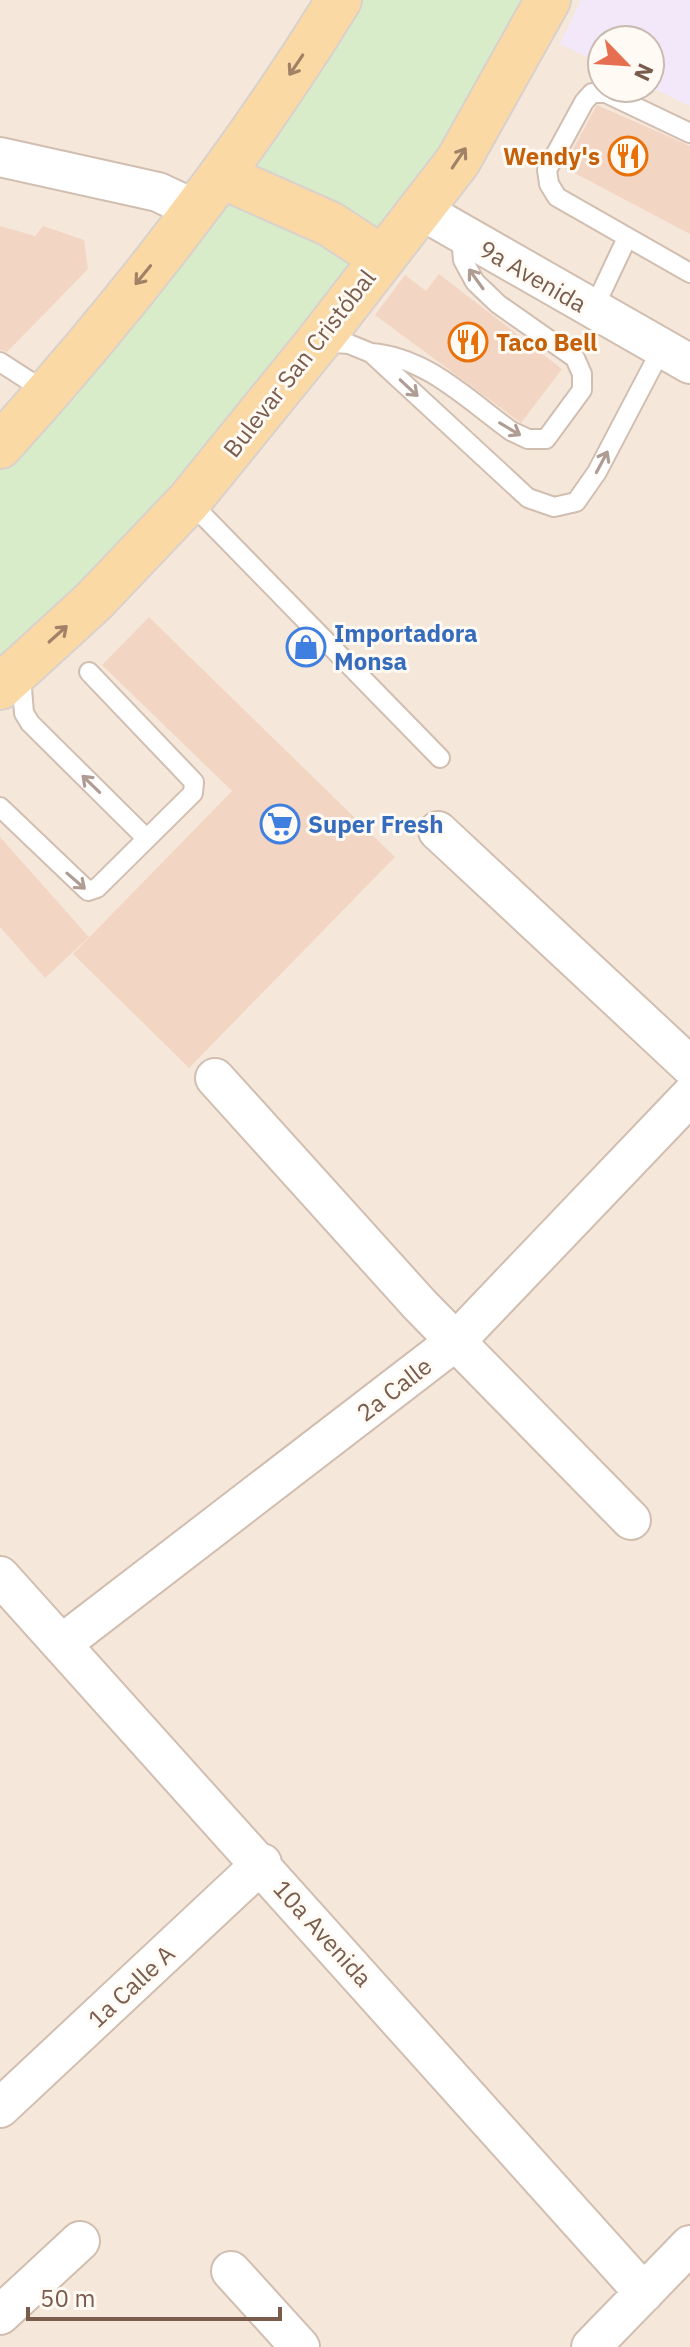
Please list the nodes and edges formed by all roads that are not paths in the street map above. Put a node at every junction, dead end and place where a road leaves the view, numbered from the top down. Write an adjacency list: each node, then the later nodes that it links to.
1 (548, 0): 6 (main road, Bulevar San Cristóbal, one-way to 1)
2 (333, 2): 5 (main road, one-way to 5)
3 (690, 133): 9 (lane)
4 (0, 157): 7 (street)
5 (222, 176): 7 (main road); 10 (main road)
6 (419, 209): 8 (street, 9a Avenida); 10 (main road, Bulevar San Cristóbal)
7 (191, 216): 17 (main road, one-way to 17)
8 (461, 236): 12 (street, 9a Avenida); 14 (lane, one-way to 8)
9 (626, 240): 11 (lane); 12 (lane)
10 (382, 258): 13 (main road, Bulevar San Cristóbal)
11 (690, 273)
12 (593, 310): 15 (street, 9a Avenida)
13 (318, 342): 14 (lane); 19 (main road, Bulevar San Cristóbal)
14 (371, 353): 15 (lane, one-way to 15)
15 (681, 354)
16 (0, 362): 17 (lane)
17 (48, 393): 18 (main road)
18 (5, 430)
19 (189, 501): 21 (main road, Bulevar San Cristóbal, one-way to 19); 22 (lane)
20 (89, 672): 25 (lane)
21 (10, 677): 25 (lane, one-way to 21)
22 (440, 758)
23 (0, 807): 25 (lane, one-way to 25)
24 (438, 831): 26 (street)
25 (146, 838)
26 (690, 1066)
27 (215, 1078): 29 (street)
28 (690, 1096): 29 (street, 2a Calle)
29 (457, 1340): 30 (street); 32 (street, 2a Calle)
30 (631, 1520)
31 (0, 1576): 32 (street, 10a Avenida)
32 (63, 1643): 33 (street, 10a Avenida)
33 (262, 1863): 34 (street, 1a Calle A); 38 (street, 10a Avenida)
34 (0, 2108)
35 (80, 2241): 39 (street)
36 (686, 2257): 38 (street)
37 (231, 2271): 40 (street)
38 (644, 2293): 41 (street)
39 (0, 2315)
40 (300, 2347)
41 (591, 2347)

